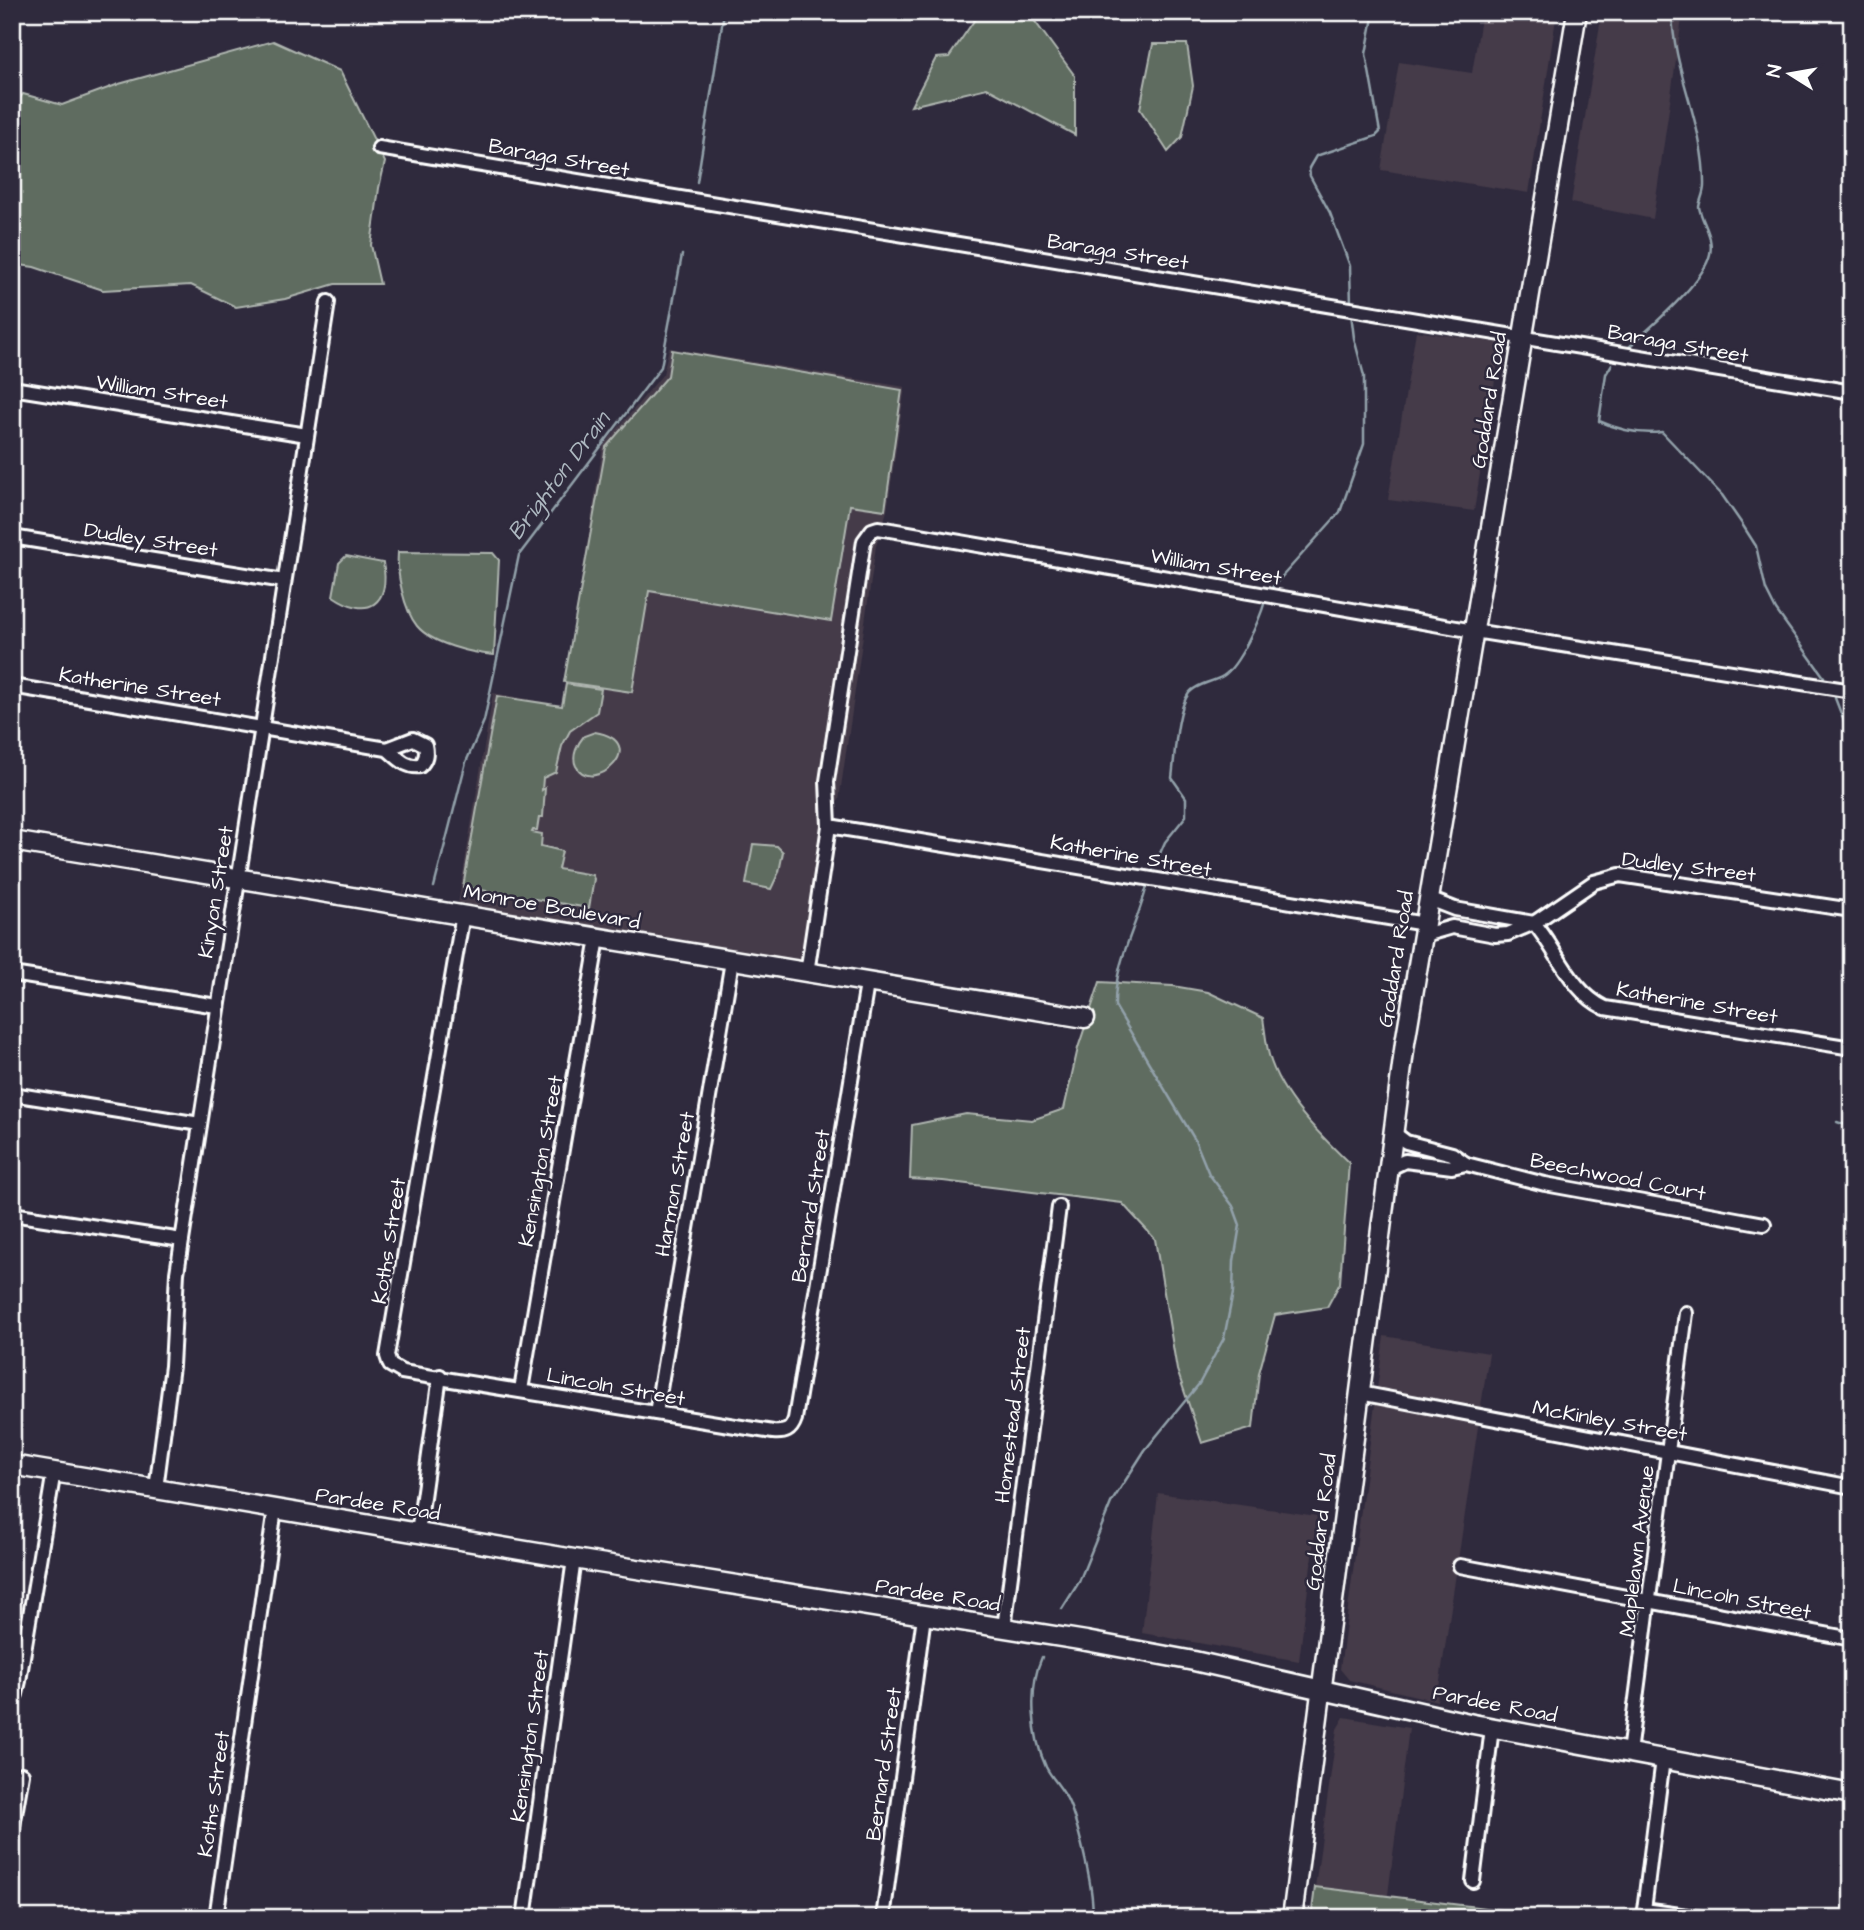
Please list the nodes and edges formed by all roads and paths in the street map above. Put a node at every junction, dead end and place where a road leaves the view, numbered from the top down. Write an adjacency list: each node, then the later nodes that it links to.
1 (1577, 12): 4 (main road, Goddard Road)
2 (379, 148): 4 (street, Baraga Street)
3 (328, 302): 7 (street, Kinyon Street)
4 (1522, 337): 6 (street, Baraga Street); 10 (main road, Goddard Road)
5 (12, 388): 7 (street, William Street)
6 (1852, 393)
7 (307, 435): 9 (street, Kinyon Street)
8 (12, 537): 9 (street, Dudley Street)
9 (284, 581): 13 (street, Kinyon Street)
10 (1474, 631): 12 (street, William Street); 15 (street, William Street); 18 (main road, Goddard Road)
11 (12, 687): 13 (street, Katherine Street)
12 (1852, 691)
13 (261, 727): 14 (street, Katherine Street); 17 (street, Kinyon Street)
14 (387, 749)
15 (829, 826): 22 (street, Katherine Street); 25 (street)
16 (12, 841): 17 (main road, Monroe Boulevard)
17 (237, 877): 20 (main road, Monroe Boulevard); 28 (street, Kinyon Street)
18 (1429, 899): 21 (street); 22 (main road, Goddard Road)
19 (1852, 910): 21 (street, Dudley Street)
20 (463, 914): 23 (main road, Monroe Boulevard); 41 (street, Koths Street)
21 (1534, 923): 22 (street, Katherine Street); 30 (street, Katherine Street)
22 (1424, 930): 33 (main road, Goddard Road)
23 (598, 938): 24 (main road, Monroe Boulevard); 42 (street, Kensington Street)
24 (732, 961): 25 (main road, Monroe Boulevard); 44 (street, Harmon Street)
25 (807, 973): 27 (main road, Monroe Boulevard)
26 (12, 974): 28 (street)
27 (867, 984): 29 (main road, Monroe Boulevard); 45 (street, Bernard Street)
28 (218, 1006): 32 (street, Kinyon Street)
29 (1085, 1018)
30 (1852, 1048)
31 (12, 1094): 32 (street)
32 (200, 1124): 39 (street, Kinyon Street)
33 (1394, 1133): 34 (street, Beechwood Court); 35 (main road, Goddard Road)
34 (1466, 1164): 35 (street, Beechwood Court); 38 (street, Beechwood Court)
35 (1388, 1169): 43 (main road, Goddard Road)
36 (1059, 1207): 57 (street, Homestead Street)
37 (12, 1214): 39 (street)
38 (1764, 1224)
39 (182, 1240): 50 (street, Kinyon Street)
40 (1686, 1313): 46 (street, Maplelawn Avenue)
41 (440, 1376): 42 (street, Lincoln Street); 52 (street)
42 (522, 1390): 44 (street, Lincoln Street)
43 (1360, 1393): 46 (street, McKinley Street); 59 (main road, Goddard Road)
44 (656, 1413): 45 (street, Lincoln Street)
45 (786, 1432)
46 (1669, 1451): 49 (street, McKinley Street); 55 (street, Maplelawn Avenue)
47 (12, 1465): 48 (main road, Pardee Road)
48 (54, 1471): 50 (main road, Pardee Road); 60 (street)
49 (1852, 1487)
50 (156, 1489): 51 (main road, Pardee Road)
51 (275, 1509): 52 (main road, Pardee Road); 69 (street, Koths Street)
52 (418, 1533): 53 (main road, Pardee Road)
53 (574, 1559): 56 (main road, Pardee Road); 70 (street, Kensington Street)
54 (1460, 1566): 55 (street, Lincoln Street)
55 (1650, 1601): 58 (street, Lincoln Street); 62 (street, Maplelawn Avenue)
56 (924, 1616): 57 (main road, Pardee Road); 71 (street, Bernard Street)
57 (1004, 1628): 59 (main road, Pardee Road)
58 (1852, 1639)
59 (1322, 1691): 61 (main road, Pardee Road); 72 (main road, Goddard Road)
60 (12, 1699)
61 (1492, 1728): 62 (main road, Pardee Road); 67 (street)
62 (1629, 1753): 63 (main road, Pardee Road)
63 (1663, 1759): 65 (main road, Pardee Road); 68 (street)
64 (22, 1774): 66 (street)
65 (1852, 1794)
66 (12, 1832)
67 (1473, 1881)
68 (1643, 1914): 73 (street)
69 (216, 1918)
70 (524, 1918)
71 (883, 1918)
72 (1292, 1918)
73 (1702, 1918)

